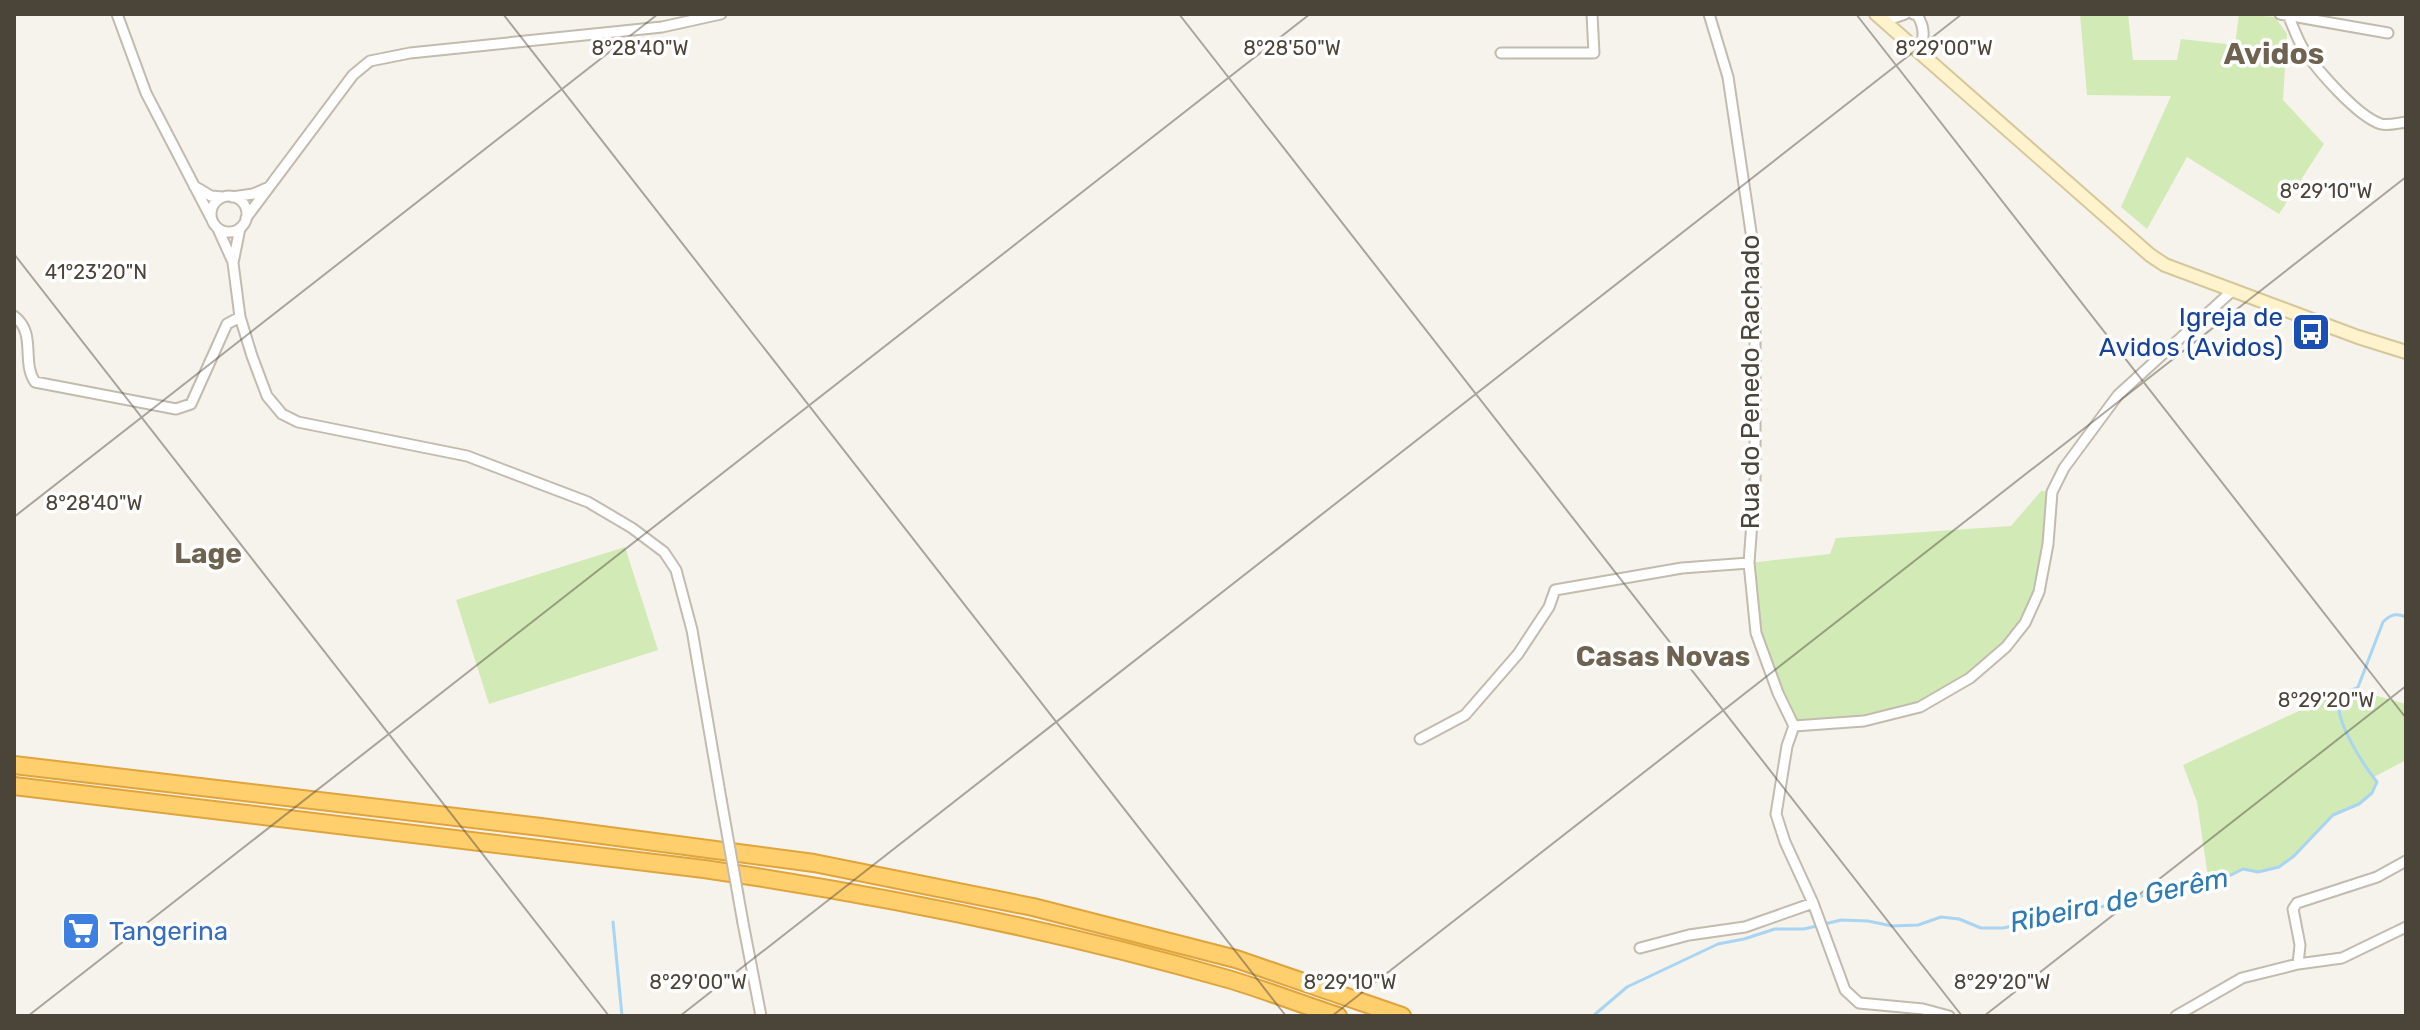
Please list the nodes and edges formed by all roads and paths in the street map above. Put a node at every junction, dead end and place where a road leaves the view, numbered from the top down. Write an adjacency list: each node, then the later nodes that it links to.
1 (117, 14): 13 (street)
2 (721, 14): 14 (street)
3 (1592, 14): 11 (street)
4 (1709, 14): 25 (street, Rua do Penedo Rachado)
5 (1905, 14): 8 (street)
6 (1918, 14): 10 (street)
7 (2284, 14): 9 (street); 12 (street)
8 (1880, 18): 10 (main road)
9 (2388, 33)
10 (1918, 51): 21 (main road)
11 (1501, 53)
12 (2406, 122)
13 (194, 186): 15 (street); 16 (street)
14 (267, 188): 15 (street); 17 (street)
15 (228, 197): 16 (street); 17 (street)
16 (211, 218): 18 (street)
17 (246, 218): 19 (street)
18 (218, 228): 19 (street); 20 (street)
19 (240, 228): 20 (street)
20 (233, 263): 23 (street)
21 (2232, 291): 24 (main road); 26 (street)
22 (14, 316): 23 (street)
23 (240, 317): 35 (street, bridge)
24 (2406, 352)
25 (1749, 563): 26 (street, Rua do Penedo Rachado); 27 (street)
26 (1794, 726): 31 (street)
27 (1420, 739)
28 (14, 765): 37 (highway)
29 (14, 786): 36 (highway)
30 (2406, 861): 34 (street)
31 (1813, 903): 33 (street); 38 (street)
32 (2406, 927): 34 (street)
33 (1640, 948)
34 (2298, 964): 39 (street)
35 (761, 1016)
36 (1338, 1016)
37 (1402, 1016)
38 (1949, 1016)
39 (2176, 1016)

